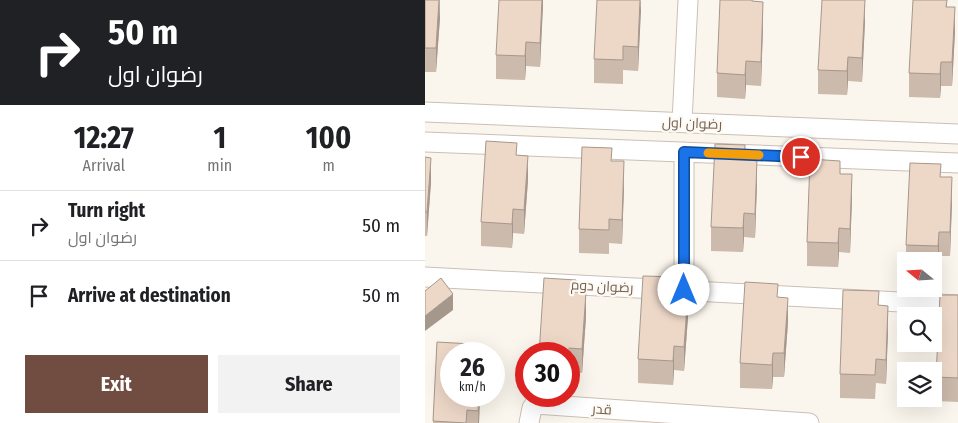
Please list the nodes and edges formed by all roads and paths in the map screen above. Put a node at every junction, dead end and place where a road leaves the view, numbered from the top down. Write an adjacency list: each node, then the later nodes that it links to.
1 (689, 0): 3 (street)
2 (425, 112): 3 (street, رضوان اول)
3 (682, 122): 4 (street, رضوان اول)
4 (958, 134)
5 (425, 142): 6 (street)
6 (684, 152): 7 (street); 9 (street)
7 (958, 163)
8 (425, 276): 9 (street, رضوان دوم)
9 (684, 290): 10 (street, رضوان دوم)
10 (958, 305)
11 (529, 423): 12 (street, قدر)
12 (809, 423)

